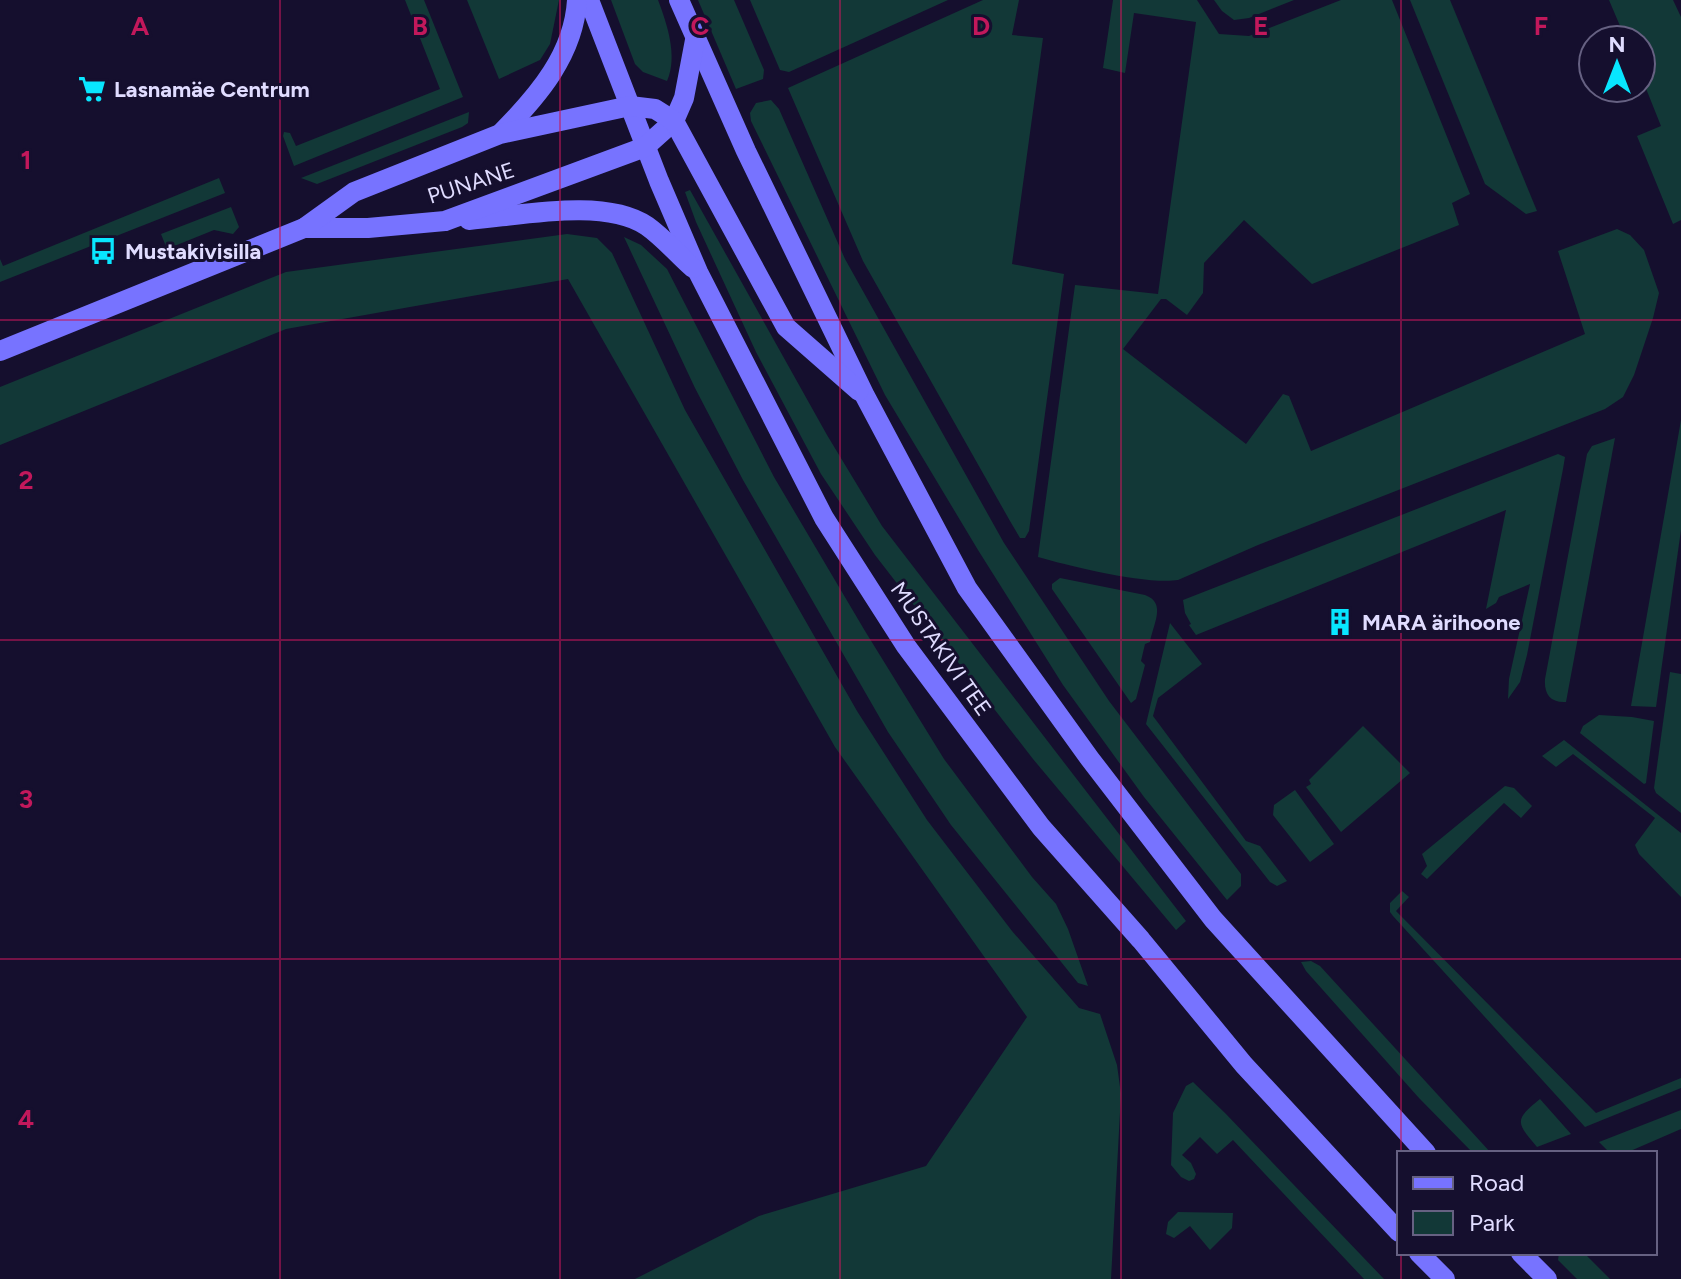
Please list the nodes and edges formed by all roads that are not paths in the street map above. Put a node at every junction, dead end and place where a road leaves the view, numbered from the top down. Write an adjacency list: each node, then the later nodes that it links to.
1 (577, 0): 7 (main road)
2 (589, 0): 5 (main road, MUSTAKIVI TEE)
3 (679, 0): 4 (main road)
4 (695, 40): 6 (main road); 13 (main road)
5 (630, 106): 6 (main road); 7 (main road, PUNANE); 8 (main road, MUSTAKIVI TEE)
6 (674, 121): 8 (main road); 13 (main road)
7 (500, 134): 10 (main road, PUNANE)
8 (645, 147): 9 (main road, PUNANE); 11 (main road, MUSTAKIVI TEE)
9 (445, 221): 10 (main road, PUNANE); 11 (main road)
10 (304, 228): 12 (main road, PUNANE)
11 (698, 272): 15 (main road, MUSTAKIVI TEE)
12 (0, 351)
13 (865, 396): 14 (main road)
14 (1424, 1151)
15 (1397, 1230)
16 (1421, 1255): 18 (main road)
17 (1523, 1255): 19 (main road)
18 (1445, 1279)
19 (1547, 1279)

